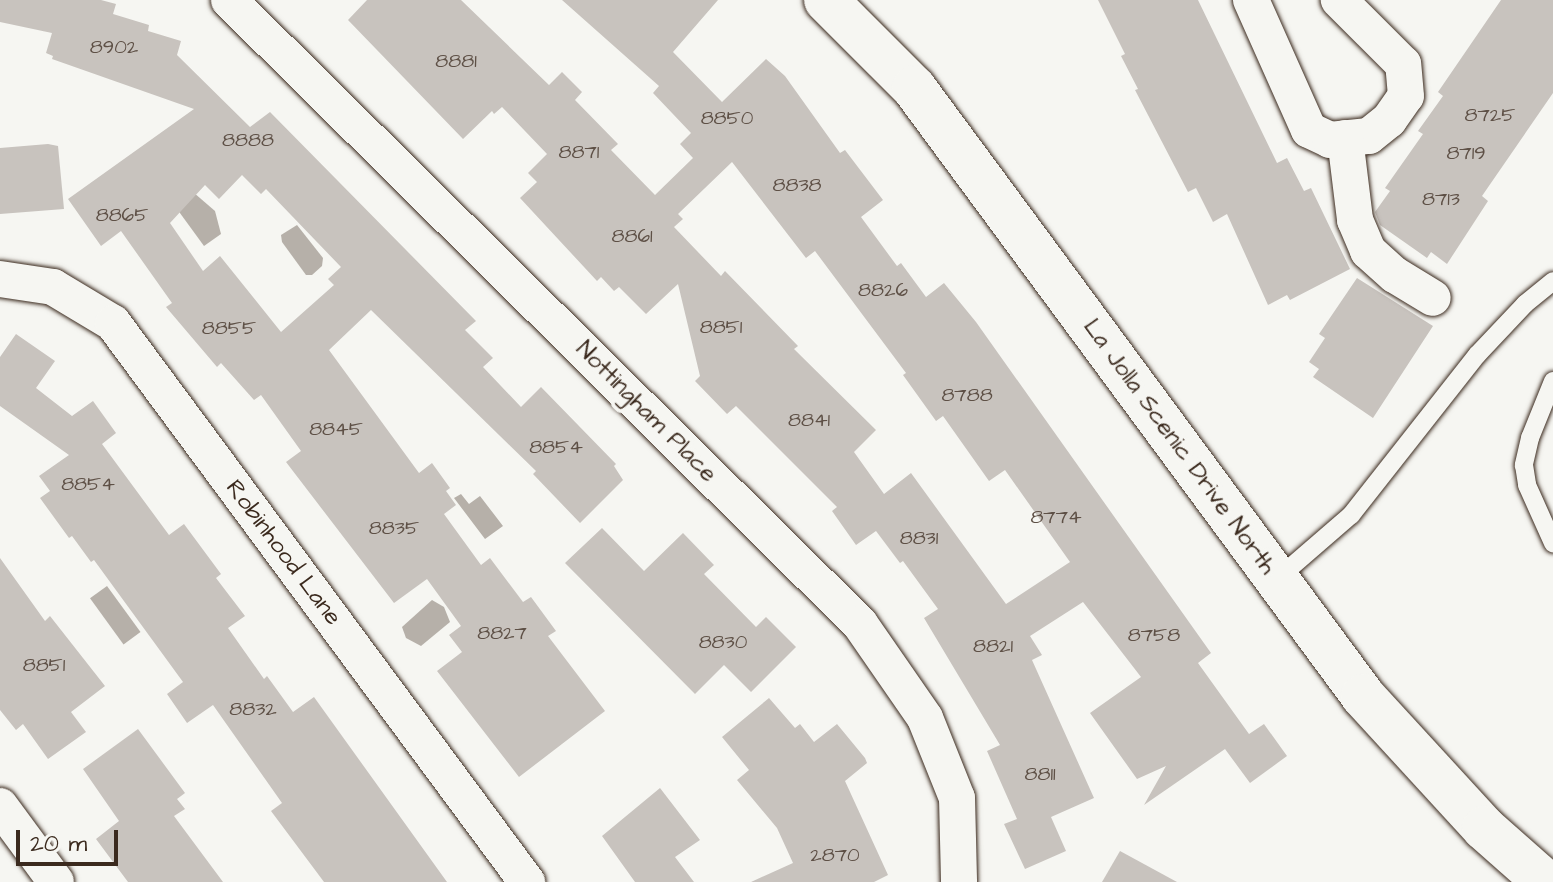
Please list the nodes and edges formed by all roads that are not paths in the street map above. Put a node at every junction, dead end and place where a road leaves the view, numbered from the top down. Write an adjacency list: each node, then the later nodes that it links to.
1 (229, 0): 15 (street, Nottingham Place)
2 (826, 0): 11 (main road, La Jolla Scenic Drive North)
3 (1251, 0): 5 (street)
4 (1339, 0): 5 (street)
5 (1345, 138): 8 (street)
6 (0, 279): 14 (street, Robinhood Lane)
7 (1553, 281): 11 (lane)
8 (1433, 298)
9 (1553, 381): 10 (lane)
10 (1553, 543)
11 (1277, 579): 16 (main road, La Jolla Scenic Drive North)
12 (0, 806): 13 (street)
13 (56, 882)
14 (527, 882)
15 (959, 882)
16 (1545, 882)

